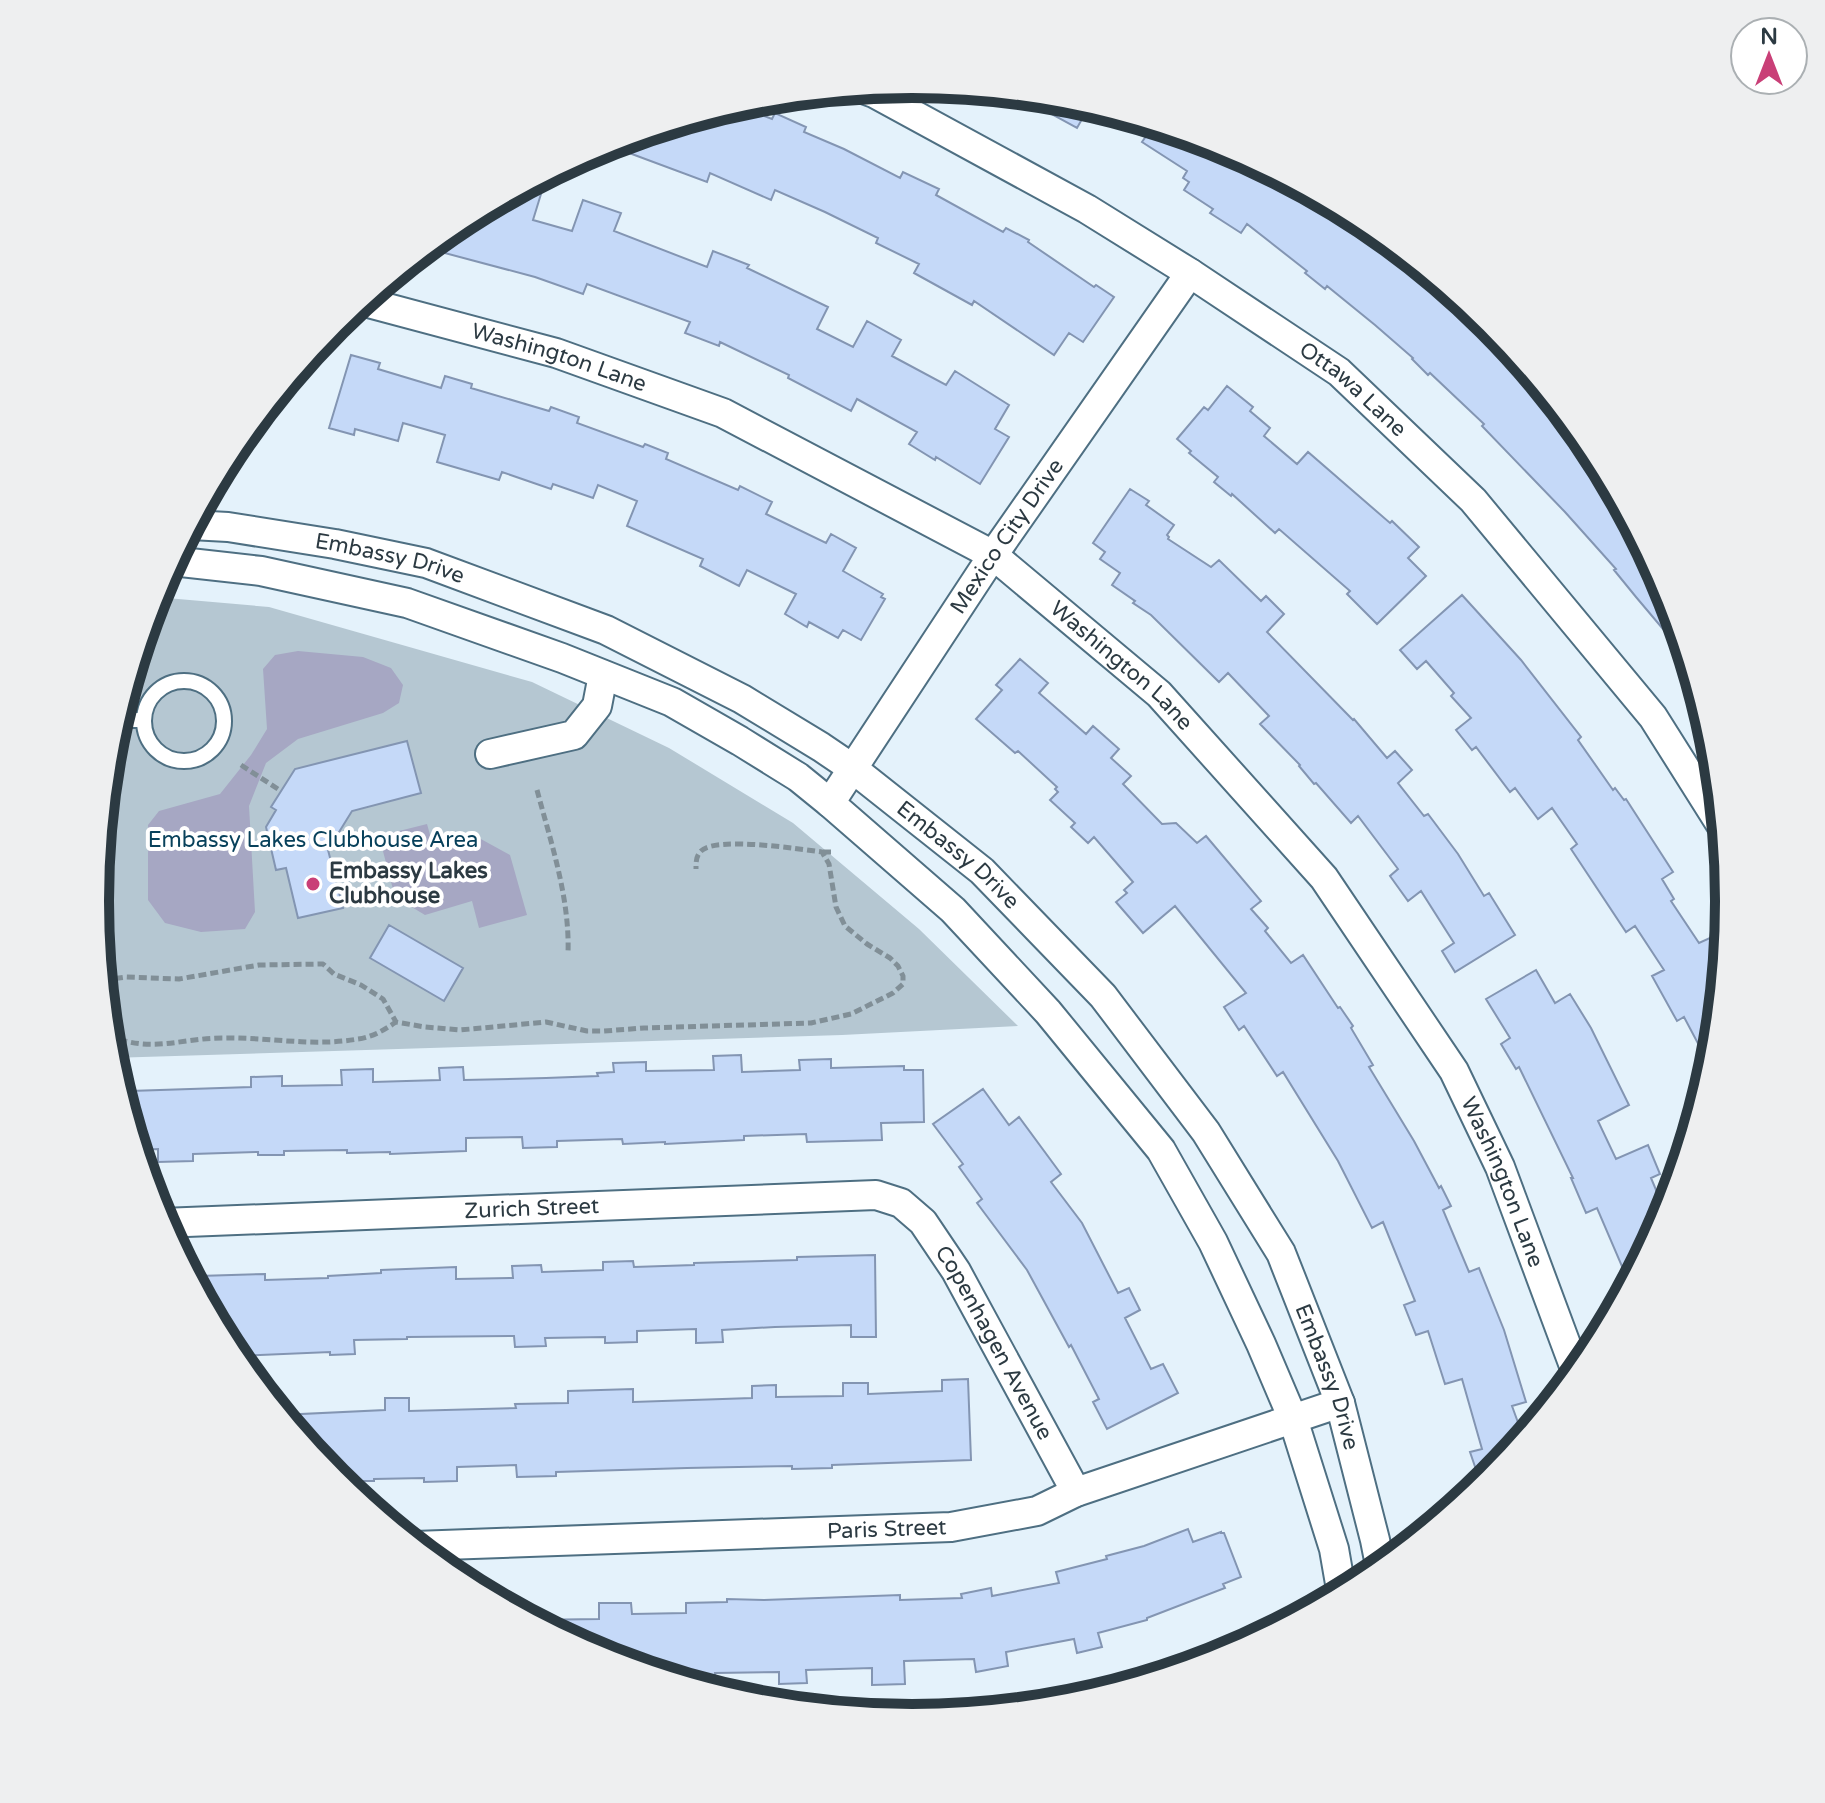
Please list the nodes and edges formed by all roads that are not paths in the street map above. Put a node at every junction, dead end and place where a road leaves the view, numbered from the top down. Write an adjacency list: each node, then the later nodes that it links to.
1 (885, 99): 2 (street, Ottawa Lane)
2 (1190, 273): 5 (street, Mexico City Drive); 13 (street, Ottawa Lane)
3 (375, 305): 5 (street, Washington Lane)
4 (203, 526): 11 (street, Embassy Drive)
5 (993, 555): 11 (street, Mexico City Drive); 16 (street, Washington Lane)
6 (184, 562): 7 (street, Embassy Drive)
7 (603, 675): 10 (street); 12 (street, Embassy Drive)
8 (130, 720): 9 (lane)
9 (144, 720): 9 (lane)
10 (490, 754)
11 (852, 768): 12 (street, Mexico City Drive); 17 (street, Embassy Drive)
12 (830, 803): 18 (street, Embassy Drive)
13 (1710, 807)
14 (901, 1203): 15 (street, Zurich Street); 19 (street, Copenhagen Avenue)
15 (176, 1222)
16 (1572, 1361)
17 (1340, 1403): 18 (street, Paris Street); 21 (street, Embassy Drive)
18 (1293, 1419): 19 (street, Paris Street); 22 (street, Embassy Drive)
19 (1076, 1492): 20 (street, Paris Street)
20 (432, 1545)
21 (1378, 1556)
22 (1340, 1582)

